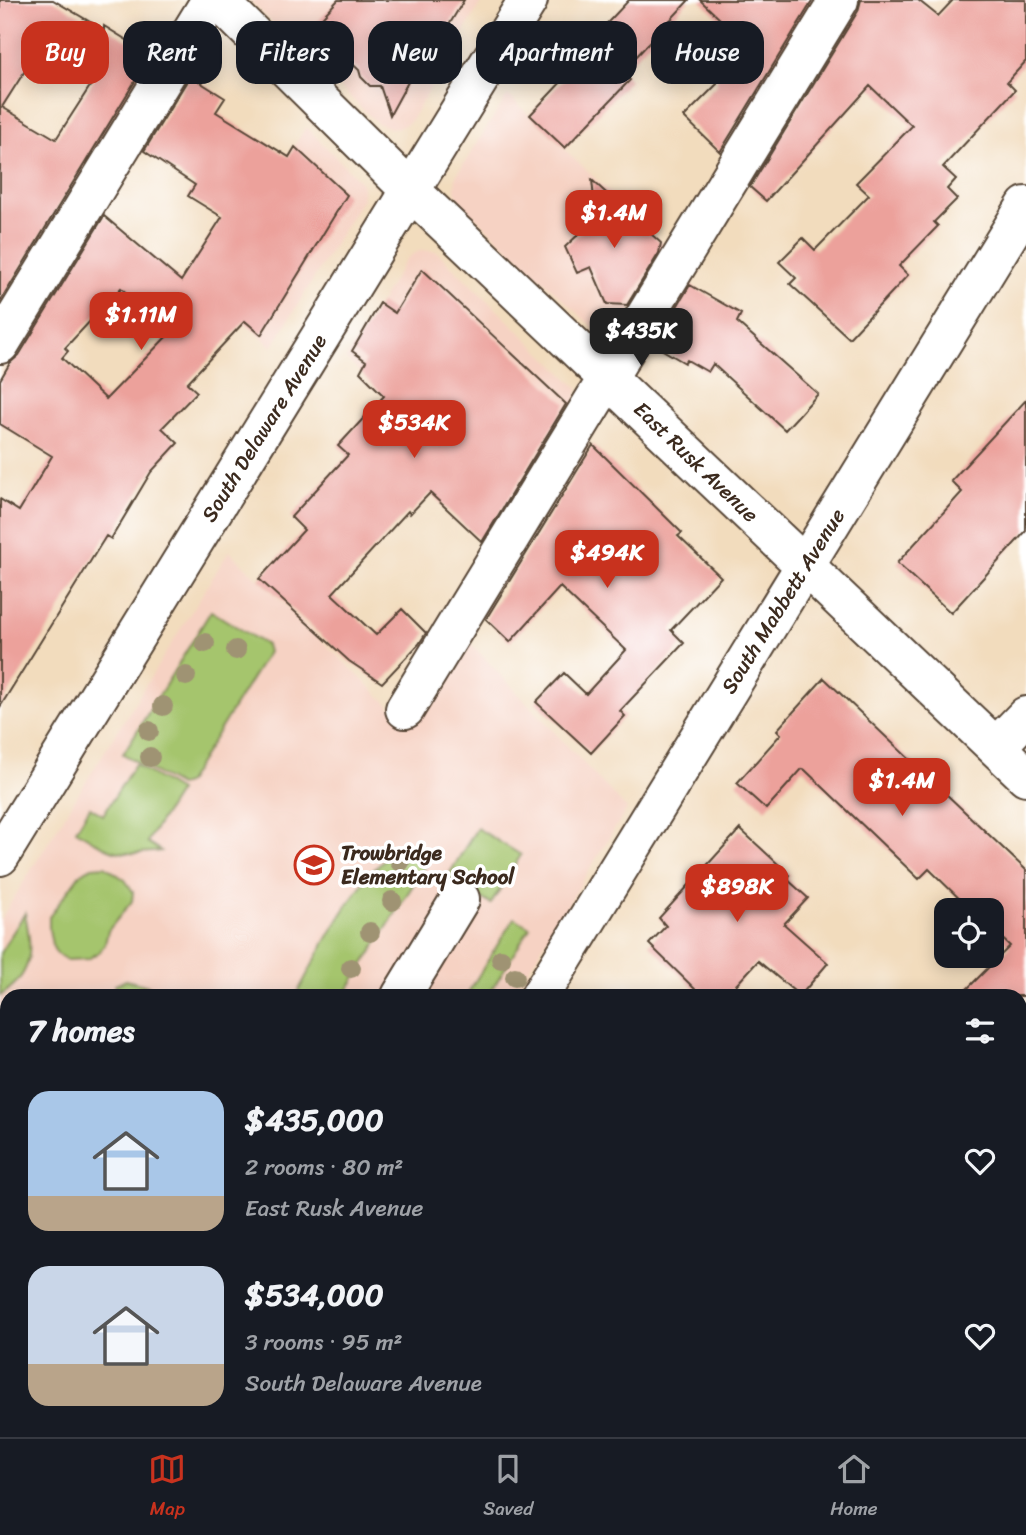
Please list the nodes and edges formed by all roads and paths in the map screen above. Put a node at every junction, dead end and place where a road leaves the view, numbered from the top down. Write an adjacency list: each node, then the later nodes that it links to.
1 (211, 0): 7 (street)
2 (218, 0): 5 (street, East Rusk Avenue)
3 (528, 0): 5 (street, South Delaware Avenue)
4 (839, 0): 8 (street)
5 (411, 191): 8 (street, East Rusk Avenue); 14 (street, South Delaware Avenue)
6 (1026, 206): 9 (street, South Mabbett Avenue)
7 (0, 344)
8 (608, 377): 9 (street, East Rusk Avenue); 10 (street)
9 (805, 565): 12 (street, East Rusk Avenue); 17 (street, South Mabbett Avenue)
10 (405, 709)
11 (1026, 716): 12 (street)
12 (996, 747): 13 (street, East Rusk Avenue)
13 (1026, 776)
14 (0, 856)
15 (460, 899): 16 (street)
16 (405, 989)
17 (544, 989)

